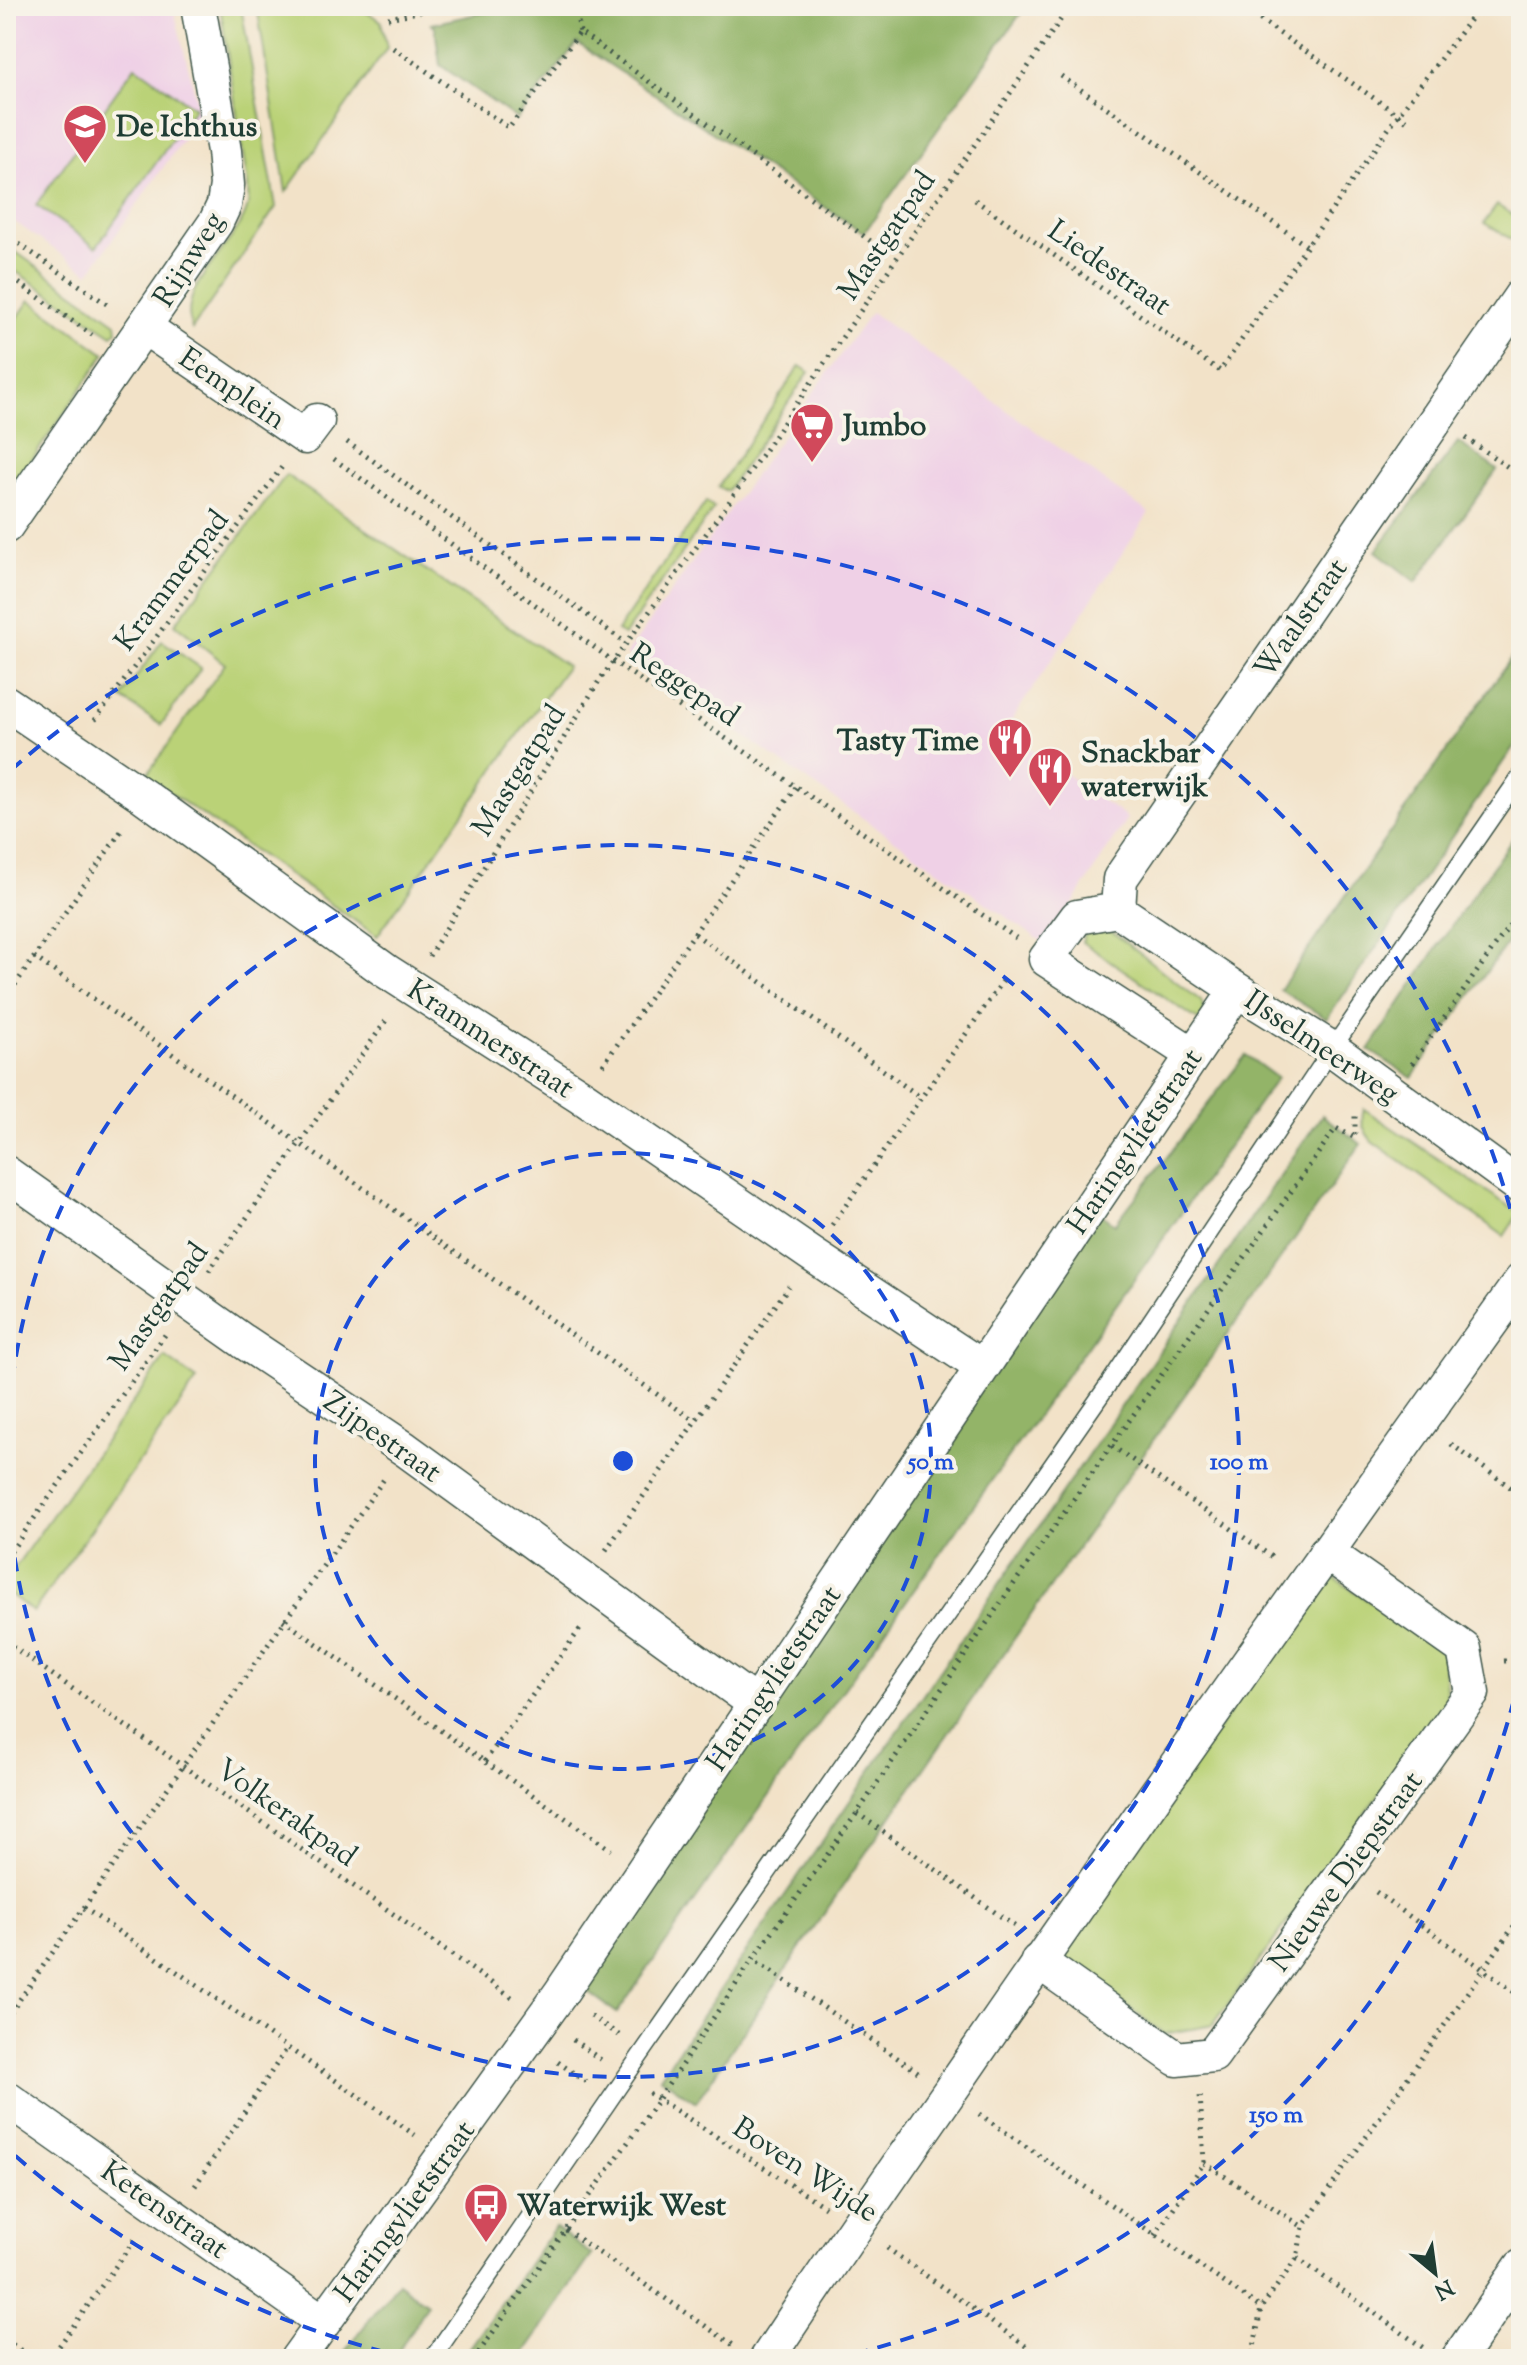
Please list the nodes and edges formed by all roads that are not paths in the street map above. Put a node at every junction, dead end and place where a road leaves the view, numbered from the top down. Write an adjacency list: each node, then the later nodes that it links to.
1 (198, 6): 3 (street, Rijnweg)
2 (1521, 296): 8 (street, Waalstraat)
3 (144, 327): 4 (street, Eemplein); 5 (street, Rijnweg)
4 (311, 429)
5 (6, 526)
6 (6, 703): 15 (street, Krammerstraat)
7 (1521, 775): 10 (lane)
8 (1118, 910): 9 (street, IJsselmeerweg); 11 (street)
9 (1237, 990): 10 (street, IJsselmeerweg); 11 (street, Haringvlietstraat)
10 (1332, 1049): 13 (street, IJsselmeerweg); 24 (lane)
11 (1192, 1054): 15 (street, Haringvlietstraat)
12 (6, 1173): 17 (street, Zijpestraat)
13 (1521, 1187)
14 (1521, 1281): 16 (street)
15 (982, 1367): 17 (street, Haringvlietstraat)
16 (1326, 1552): 18 (street); 18 (street, Nieuwe Diepstraat)
17 (756, 1704): 21 (street, Haringvlietstraat)
18 (1042, 1955): 22 (street)
19 (6, 2098): 21 (street, Ketenstraat)
20 (1521, 2267): 25 (street)
21 (323, 2322): 23 (street, Haringvlietstraat)
22 (754, 2355)
23 (297, 2359)
24 (432, 2359)
25 (1458, 2359)

